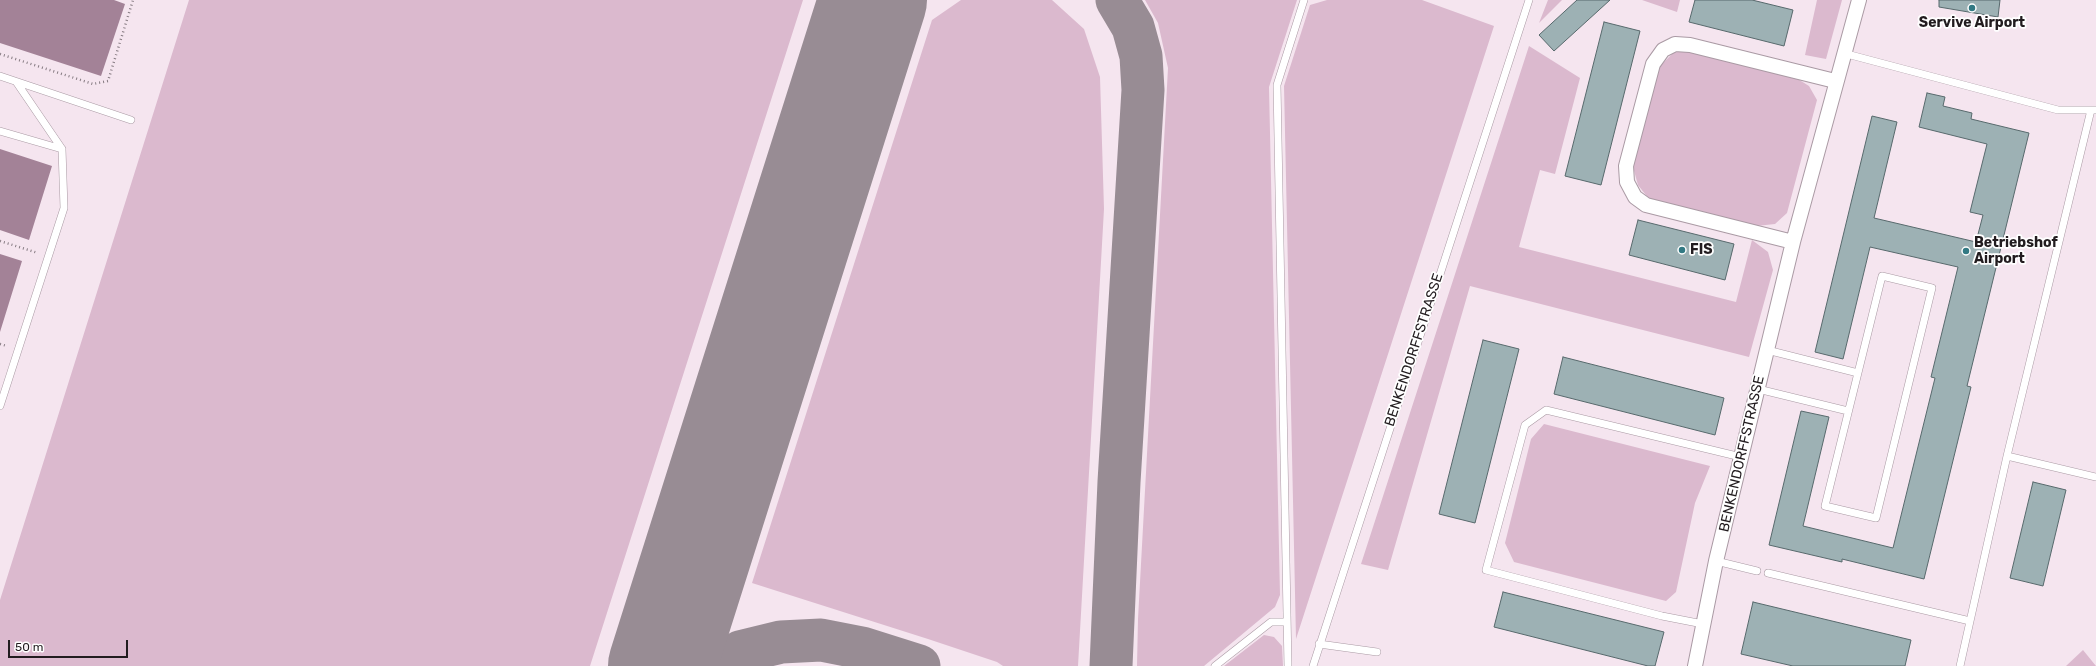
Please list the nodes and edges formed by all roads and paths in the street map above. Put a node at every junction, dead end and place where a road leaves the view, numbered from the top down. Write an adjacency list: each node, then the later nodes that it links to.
1 (133, 0): 6 (path)
2 (1304, 0): 29 (lane)
3 (1529, 0): 31 (lane, BENKENDORFFSTRASSE)
4 (1859, 0): 5 (street, BENKENDORFFSTRASSE)
5 (1843, 53): 8 (street, BENKENDORFFSTRASSE); 10 (lane)
6 (0, 54)
7 (0, 76): 9 (lane)
8 (1836, 82): 15 (street, BENKENDORFFSTRASSE); 15 (street)
9 (17, 83): 11 (lane); 13 (lane)
10 (2094, 110): 22 (lane)
11 (131, 120)
12 (0, 131): 13 (lane)
13 (62, 149): 16 (lane)
14 (0, 241): 16 (path)
15 (1793, 242): 17 (street, BENKENDORFFSTRASSE)
16 (48, 256): 20 (lane)
17 (1767, 350): 18 (lane); 19 (street, BENKENDORFFSTRASSE)
18 (1858, 372): 21 (lane); 21 (lane)
19 (1758, 389): 21 (lane); 23 (street, BENKENDORFFSTRASSE)
20 (0, 406)
21 (1848, 411)
22 (2008, 456): 24 (lane); 28 (lane)
23 (1741, 457): 25 (street, BENKENDORFFSTRASSE); 30 (lane)
24 (2096, 477)
25 (1716, 561): 26 (lane); 30 (street, BENKENDORFFSTRASSE)
26 (1757, 571)
27 (1768, 573): 28 (lane)
28 (1970, 621): 37 (lane)
29 (1286, 622): 33 (lane); 34 (lane)
30 (1702, 624): 36 (street, BENKENDORFFSTRASSE)
31 (1319, 644): 32 (lane); 35 (lane, BENKENDORFFSTRASSE)
32 (1377, 652)
33 (1215, 666)
34 (1288, 666)
35 (1313, 666)
36 (1695, 666)
37 (1960, 666)

